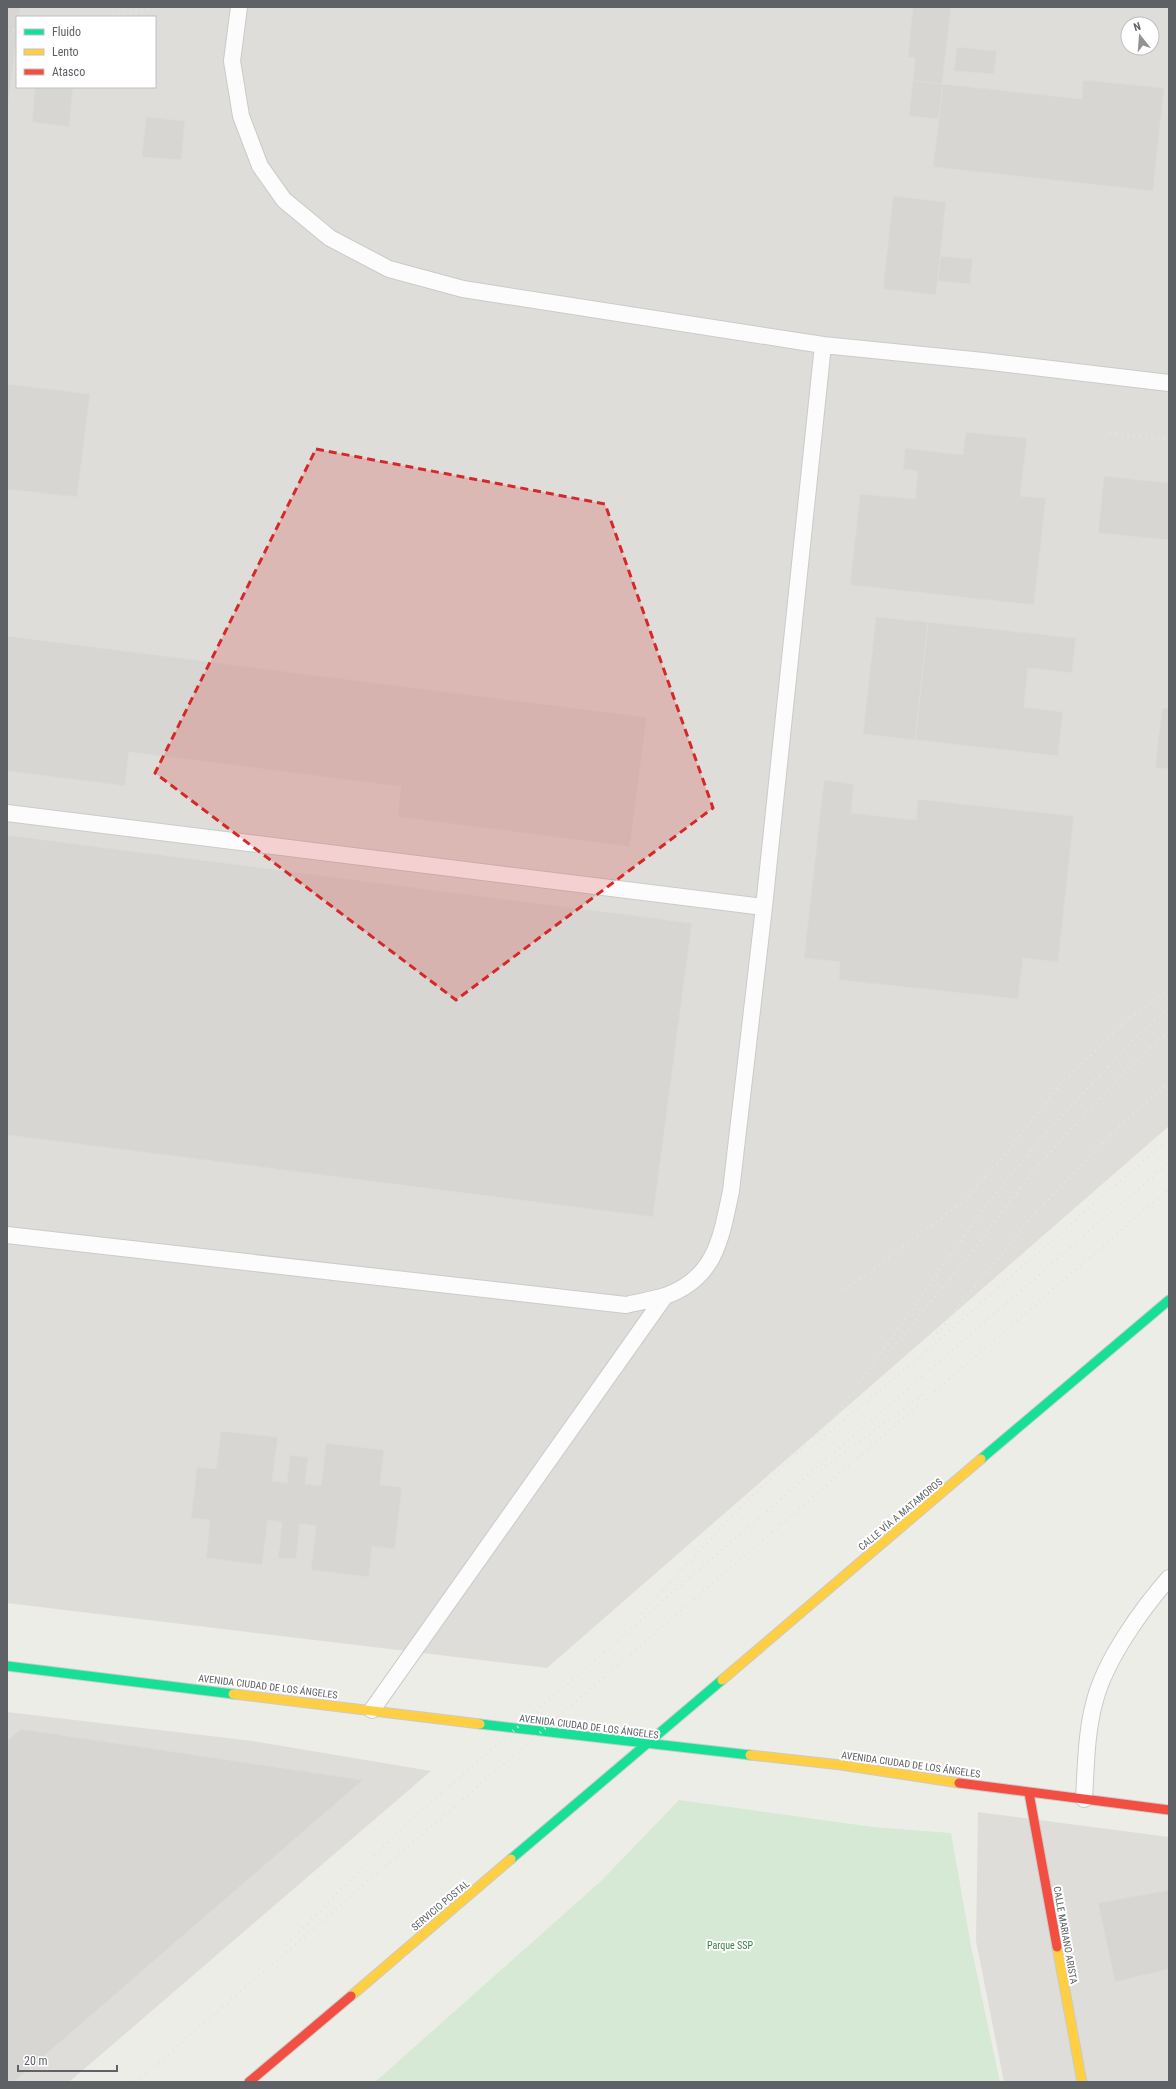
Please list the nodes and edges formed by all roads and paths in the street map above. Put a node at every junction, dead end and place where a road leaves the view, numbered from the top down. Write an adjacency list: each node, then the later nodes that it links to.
1 (239, 7): 2 (lane)
2 (823, 345): 3 (lane); 5 (lane)
3 (1169, 383)
4 (7, 813): 5 (lane)
5 (764, 907): 7 (lane)
6 (7, 1235): 7 (lane)
7 (665, 1296): 11 (lane)
8 (1169, 1300): 12 (street, CALLE VÍA A MATAMOROS)
9 (1169, 1578): 14 (lane)
10 (7, 1666): 11 (street, AVENIDA CIUDAD DE LOS ÁNGELES)
11 (372, 1710): 12 (street, AVENIDA CIUDAD DE LOS ÁNGELES)
12 (645, 1744): 13 (street, AVENIDA CIUDAD DE LOS ÁNGELES); 16 (street, SERVICIO POSTAL)
13 (1029, 1793): 14 (street, AVENIDA CIUDAD DE LOS ÁNGELES); 17 (street, CALLE MARIANO ARISTA)
14 (1084, 1799): 15 (street, AVENIDA CIUDAD DE LOS ÁNGELES)
15 (1169, 1810)
16 (249, 2082)
17 (1082, 2082)

